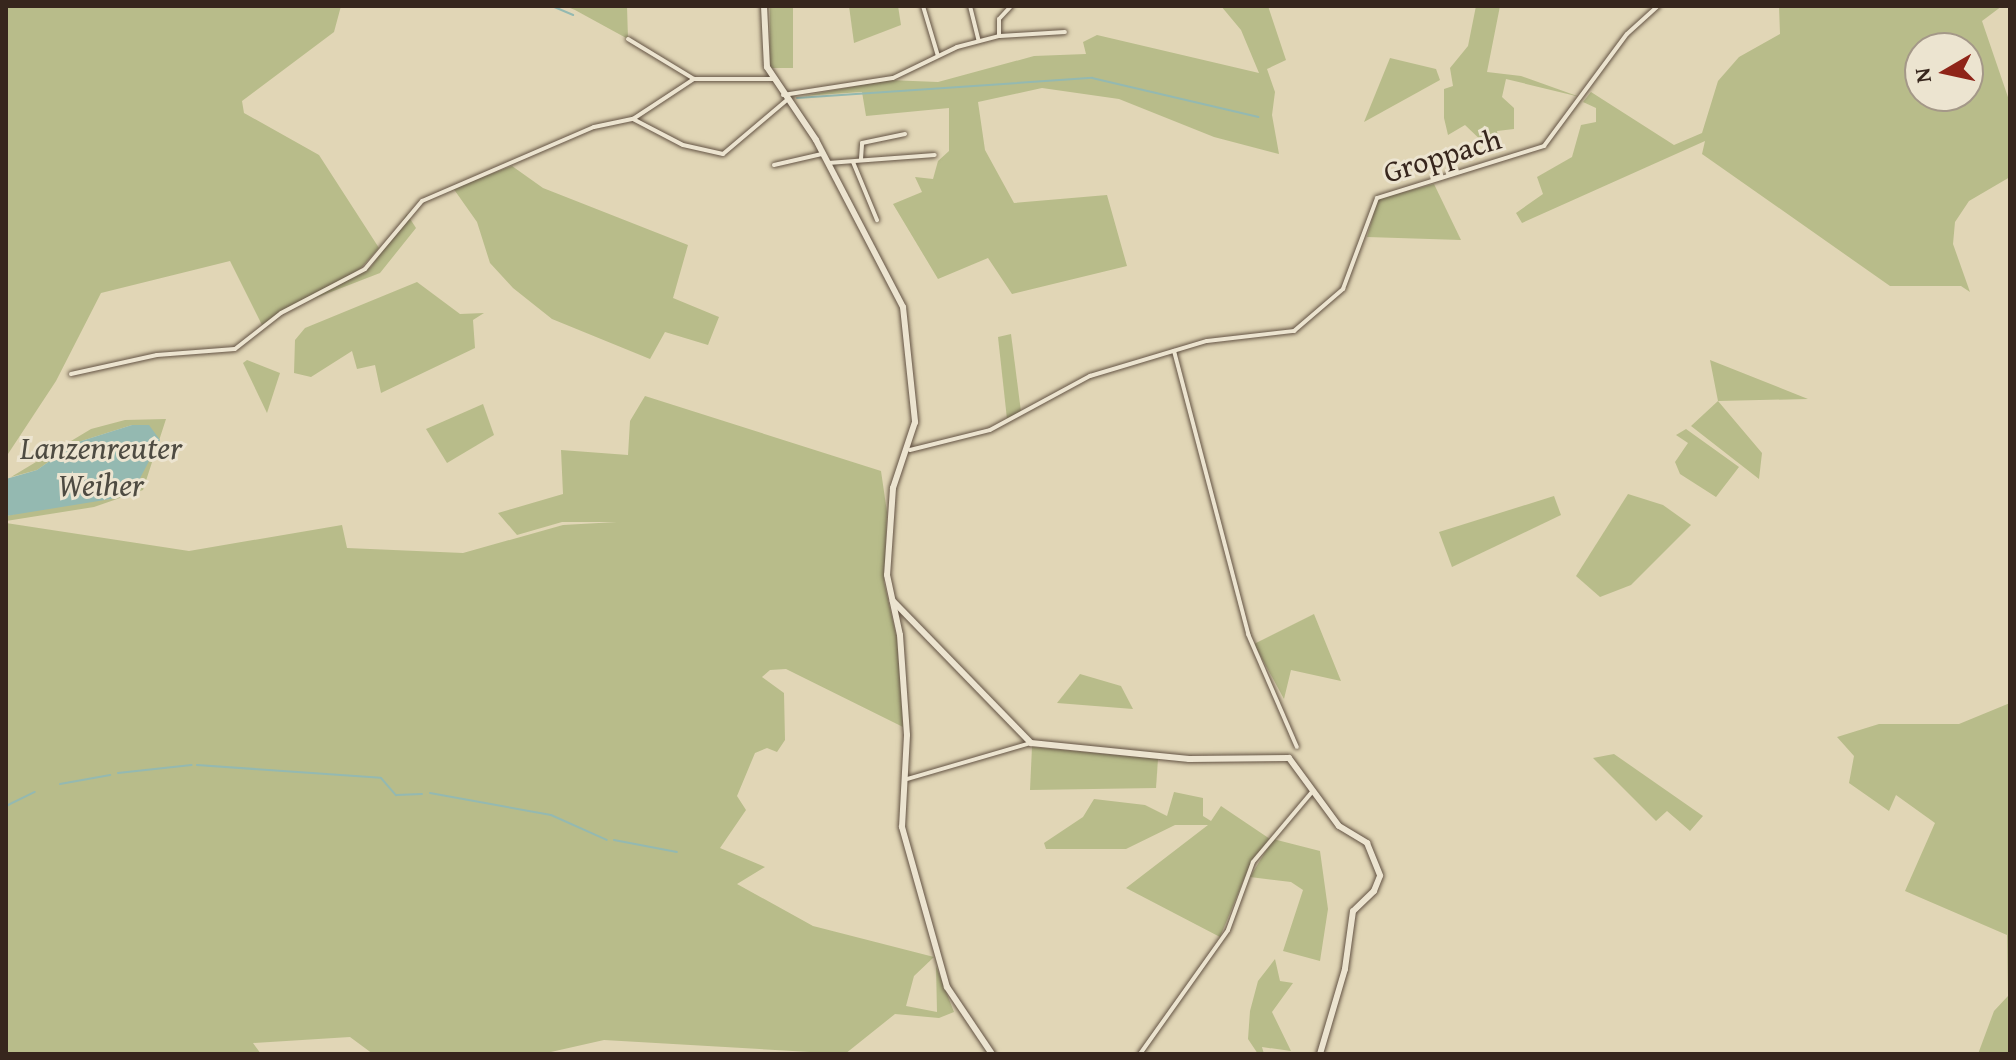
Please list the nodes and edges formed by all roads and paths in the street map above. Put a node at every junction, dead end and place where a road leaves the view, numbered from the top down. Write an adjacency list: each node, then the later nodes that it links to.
1 (764, 6): 12 (main road)
2 (923, 6): 10 (street)
3 (970, 6): 9 (street)
4 (1011, 6): 7 (street)
5 (1658, 6): 23 (street, Groppach)
6 (1065, 32): 7 (street)
7 (999, 36): 9 (street)
8 (628, 39): 11 (street)
9 (979, 41): 10 (street)
10 (938, 56): 13 (street)
11 (694, 79): 12 (street); 14 (street)
12 (773, 79): 13 (main road)
13 (785, 97): 14 (street); 16 (main road)
14 (633, 119): 24 (street)
15 (905, 134): 18 (street)
16 (822, 154): 20 (main road); 21 (street)
17 (935, 155): 18 (street)
18 (861, 159): 19 (street)
19 (853, 162): 20 (street); 22 (street)
20 (826, 164): 25 (main road)
21 (774, 165)
22 (877, 220)
23 (1174, 351): 25 (street); 28 (street)
24 (71, 374)
25 (910, 450): 26 (main road)
26 (893, 601): 27 (main road); 29 (main road)
27 (1031, 743): 29 (street); 30 (main road)
28 (1297, 747)
29 (907, 779): 31 (main road)
30 (1312, 792): 32 (street); 33 (main road)
31 (992, 1054)
32 (1140, 1054)
33 (1320, 1054)

